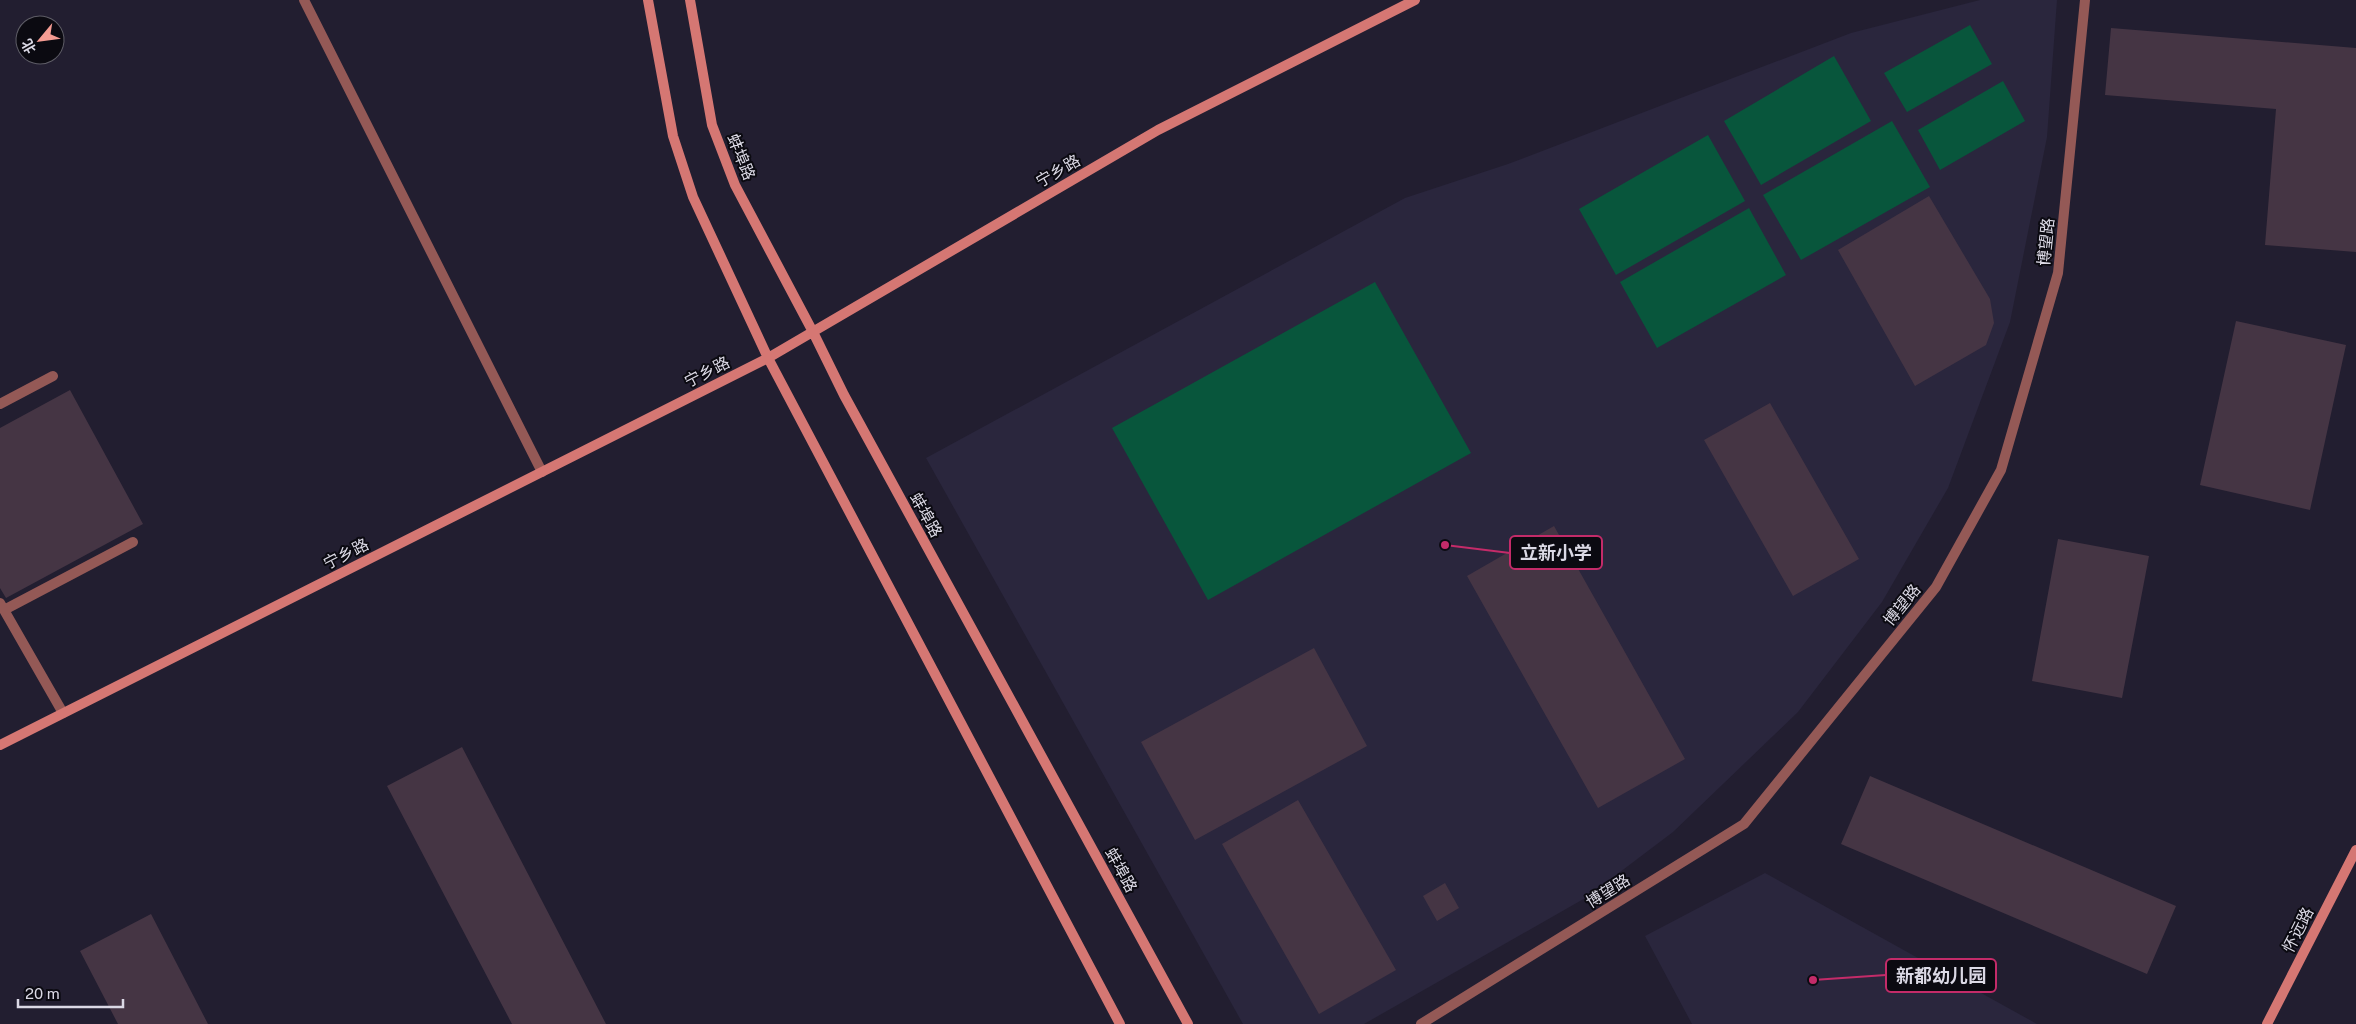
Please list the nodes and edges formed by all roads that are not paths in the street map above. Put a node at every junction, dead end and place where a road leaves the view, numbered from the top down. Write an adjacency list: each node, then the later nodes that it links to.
1 (304, 0): 10 (street)
2 (648, 0): 7 (main road)
3 (690, 0): 6 (main road, 蚌埠路)
4 (1415, 0): 6 (main road, 宁乡路)
5 (2085, 0): 18 (street, 博望路)
6 (813, 332): 7 (main road, 宁乡路); 17 (main road, 蚌埠路)
7 (768, 358): 10 (main road, 宁乡路); 16 (main road)
8 (53, 376): 9 (street)
9 (0, 404)
10 (542, 472): 13 (main road, 宁乡路)
11 (133, 542): 12 (street)
12 (2, 606): 13 (street)
13 (63, 713): 14 (main road, 宁乡路)
14 (0, 745)
15 (2356, 850): 19 (main road, 怀远路)
16 (1120, 1024)
17 (1188, 1024)
18 (1421, 1024)
19 (2267, 1024)

